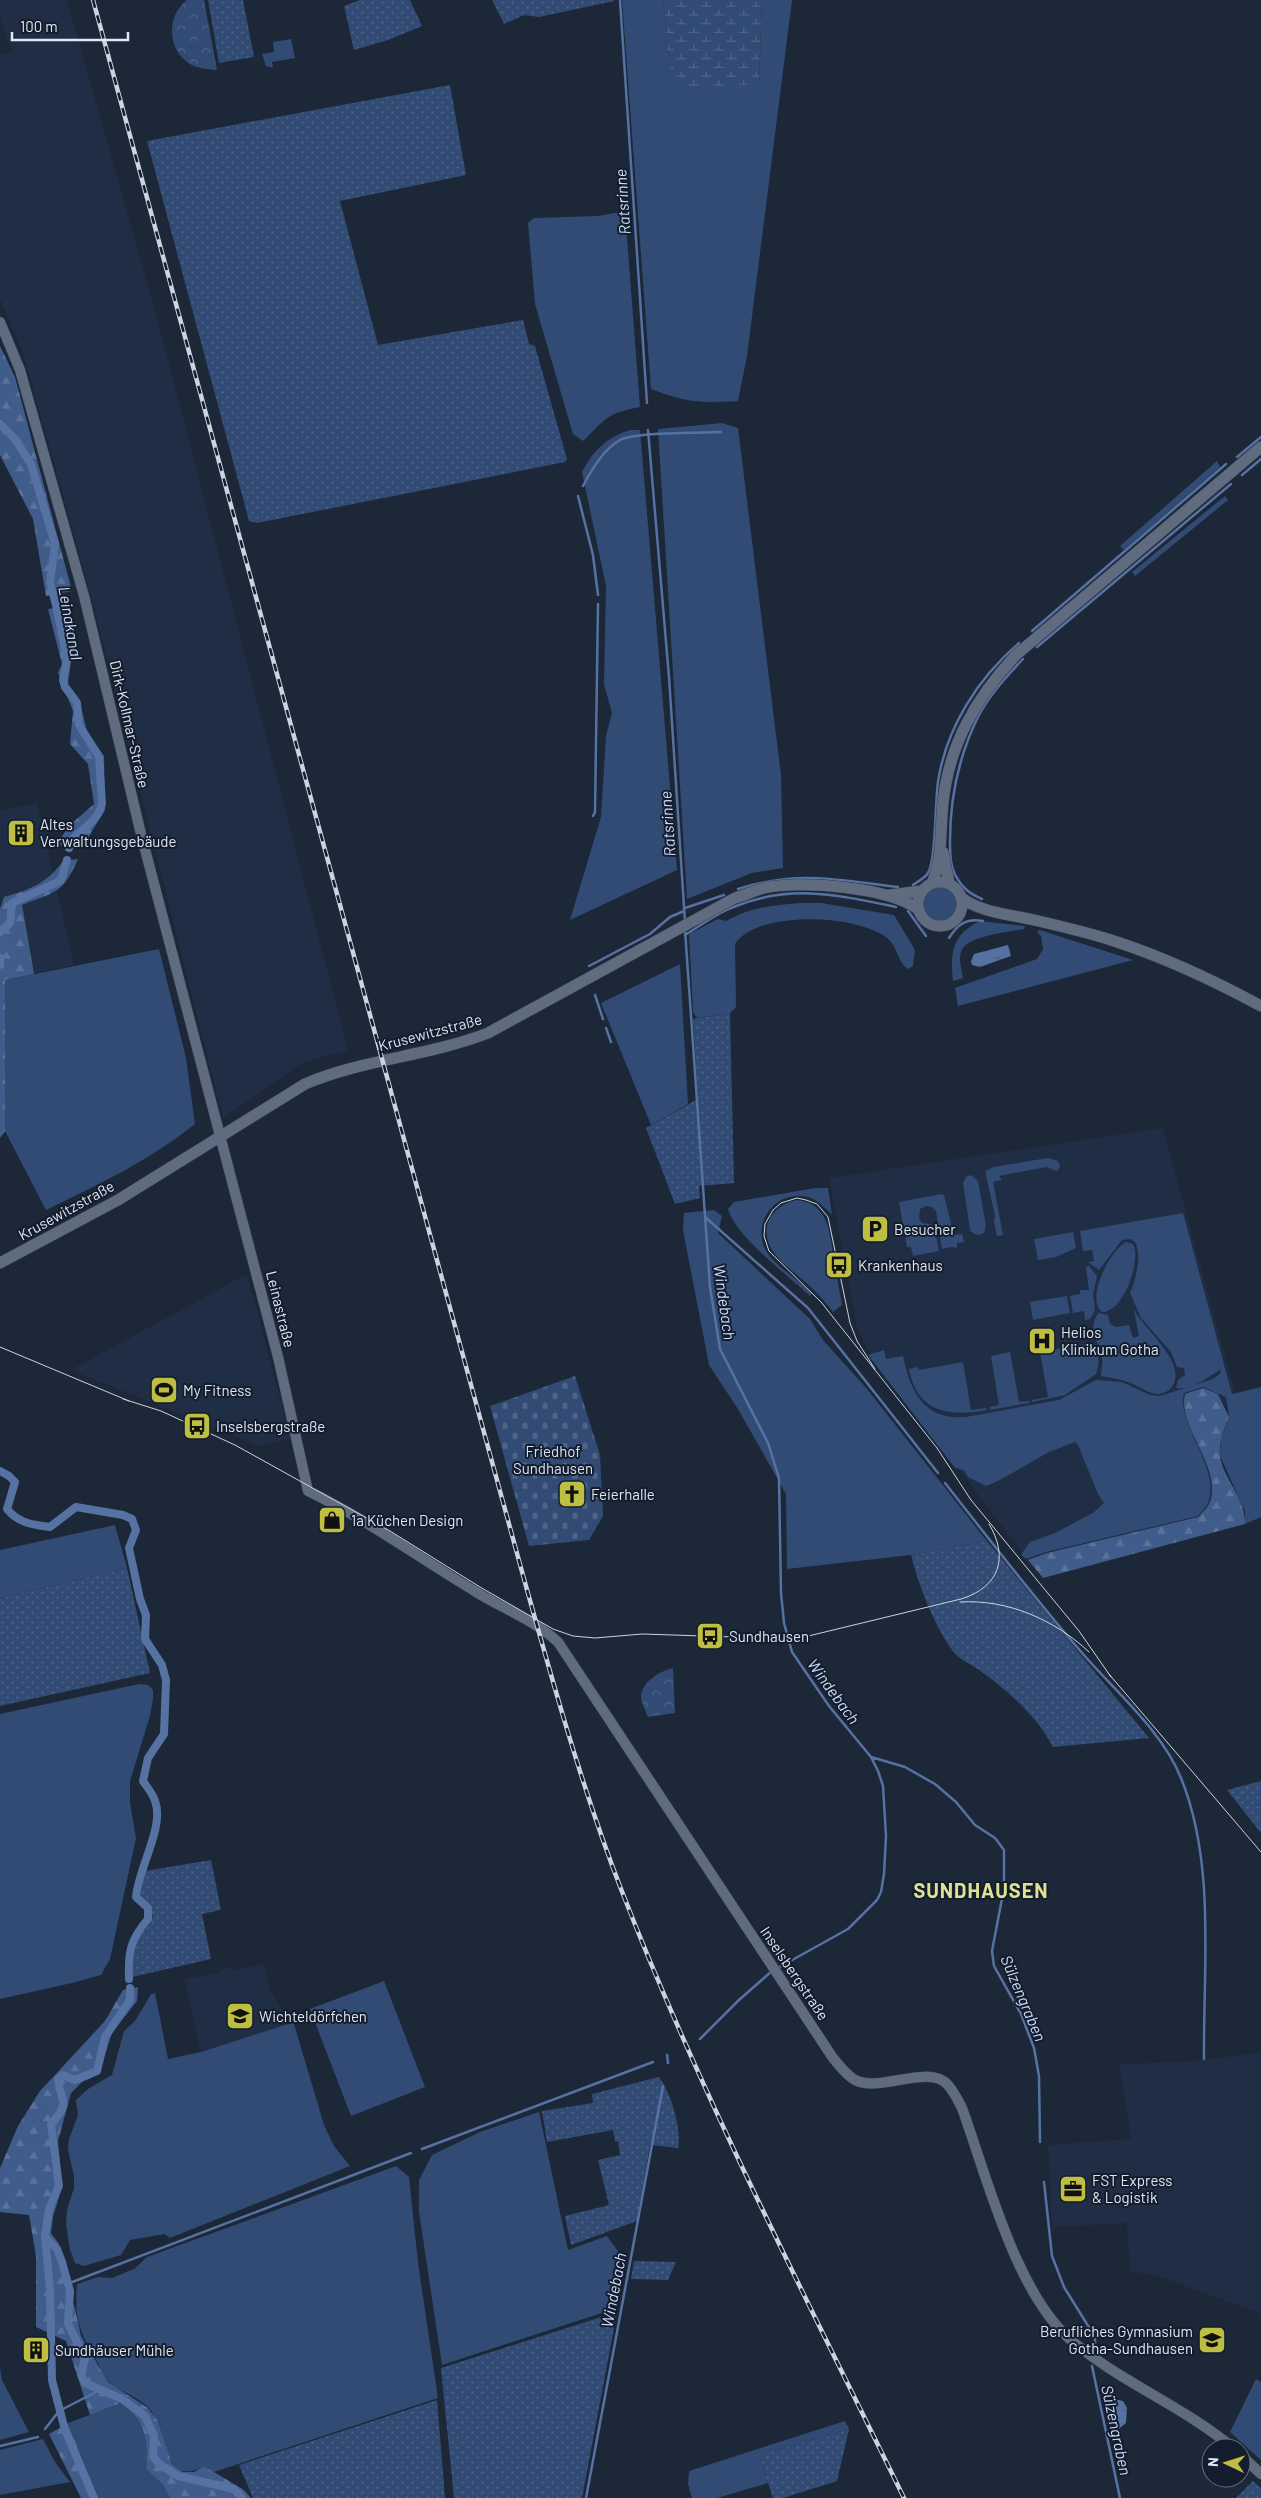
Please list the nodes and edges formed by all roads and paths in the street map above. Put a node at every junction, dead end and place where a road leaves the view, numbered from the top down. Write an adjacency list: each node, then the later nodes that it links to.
1 (0, 322): 13 (street, Dirk-Kollmar-Straße)
2 (1261, 447): 3 (main road)
3 (941, 840): 4 (main road); 5 (main road)
4 (932, 883): 5 (main road); 6 (main road)
5 (949, 883): 8 (main road)
6 (921, 891): 7 (main road); 9 (main road)
7 (883, 895): 9 (main road); 13 (main road, Krusewitzstraße)
8 (962, 898): 10 (main road); 11 (main road)
9 (918, 909): 11 (main road)
10 (998, 913): 11 (main road); 12 (main road)
11 (960, 914)
12 (1261, 1006)
13 (219, 1136): 14 (main road, Krusewitzstraße); 15 (street, Leinastraße)
14 (0, 1263)
15 (308, 1491): 16 (street, Inselsbergstraße)
16 (1219, 2438)
17 (1251, 2464): 18 (street)
18 (1261, 2474)

